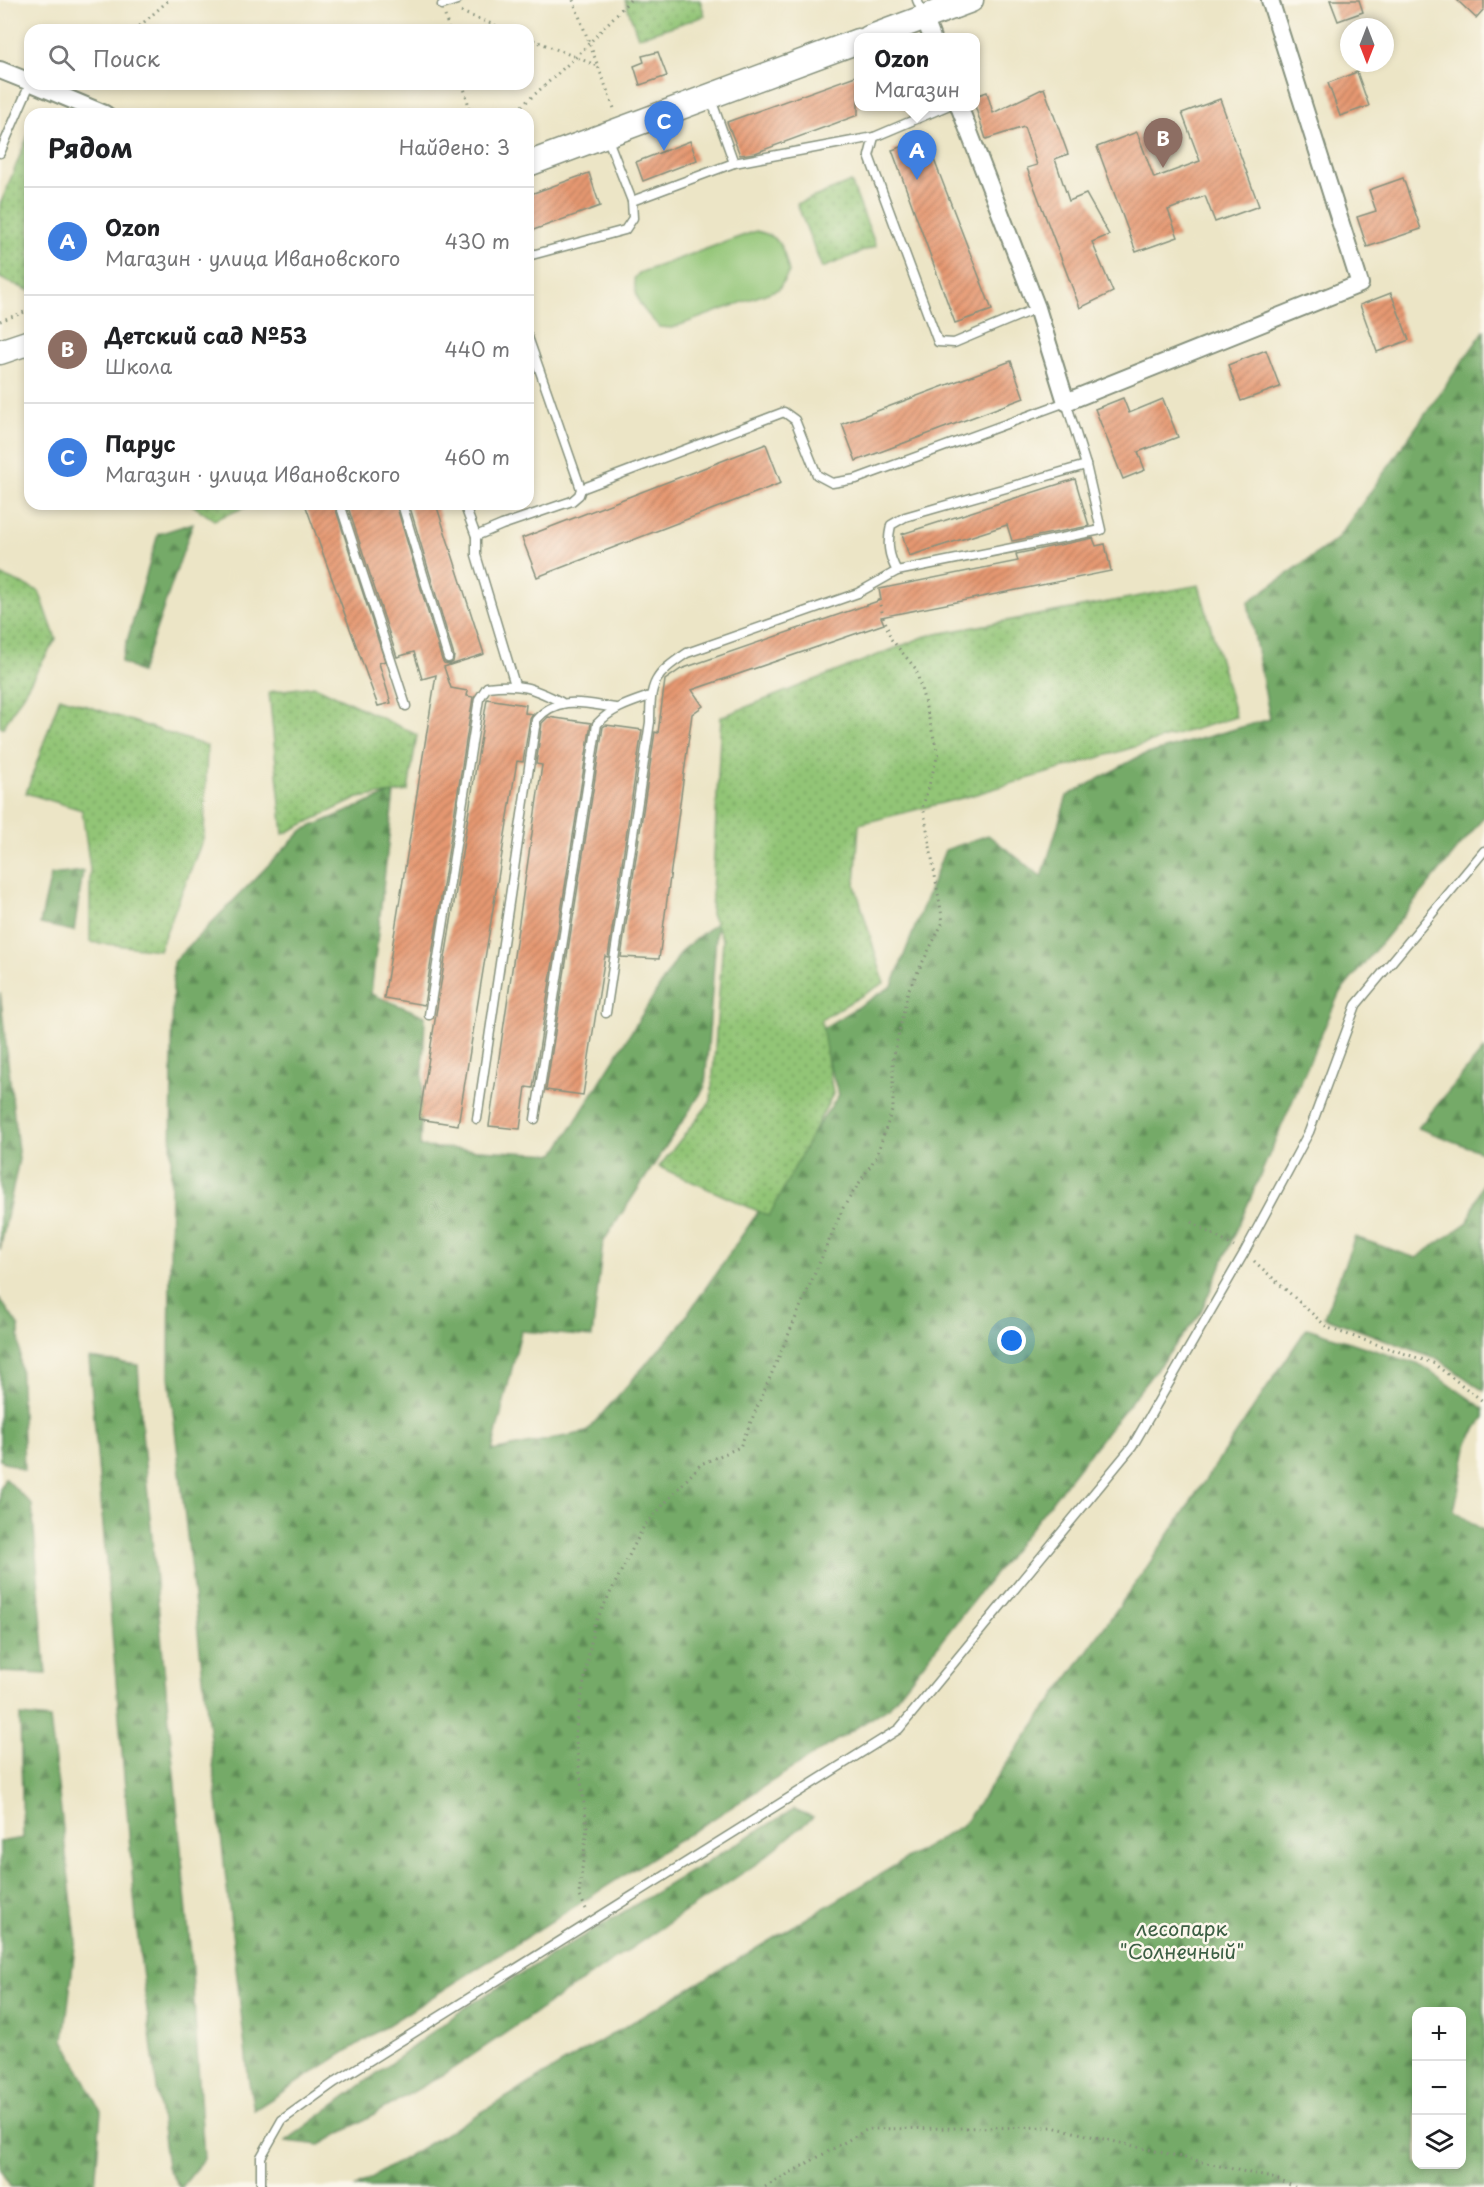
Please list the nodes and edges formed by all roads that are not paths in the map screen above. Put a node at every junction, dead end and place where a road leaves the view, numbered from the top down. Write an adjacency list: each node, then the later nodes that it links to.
1 (457, 0): 4 (lane)
2 (971, 0): 5 (main road)
3 (1270, 0): 27 (street)
4 (442, 5)
5 (925, 18): 6 (main road)
6 (883, 33)
7 (854, 42): 12 (main road)
8 (0, 70): 9 (street)
9 (24, 80)
10 (28, 90): 18 (lane)
11 (48, 90): 13 (street)
12 (710, 96): 16 (main road); 20 (lane)
13 (91, 108)
14 (935, 111): 17 (lane)
15 (961, 111): 23 (street)
16 (614, 132): 19 (main road); 21 (lane)
17 (874, 137): 20 (lane); 23 (lane)
18 (0, 153)
19 (534, 162)
20 (734, 163): 21 (lane)
21 (632, 201): 22 (lane)
22 (534, 254)
23 (1037, 308): 27 (street)
24 (24, 344): 25 (main road)
25 (0, 352)
26 (534, 354): 29 (lane)
27 (1066, 402): 28 (lane); 29 (lane)
28 (1086, 465): 34 (lane); 34 (lane)
29 (581, 489): 33 (lane)
30 (342, 510): 39 (lane)
31 (404, 510): 35 (lane)
32 (466, 510): 33 (lane)
33 (476, 536): 36 (lane)
34 (897, 571): 37 (lane)
35 (448, 658)
36 (515, 685): 38 (lane); 43 (lane)
37 (650, 696): 40 (lane); 42 (lane)
38 (561, 702): 40 (lane); 44 (lane)
39 (406, 706)
40 (616, 708): 45 (lane)
41 (1484, 851): 46 (lane)
42 (606, 1014)
43 (429, 1015)
44 (477, 1119)
45 (535, 1119)
46 (261, 2187)

